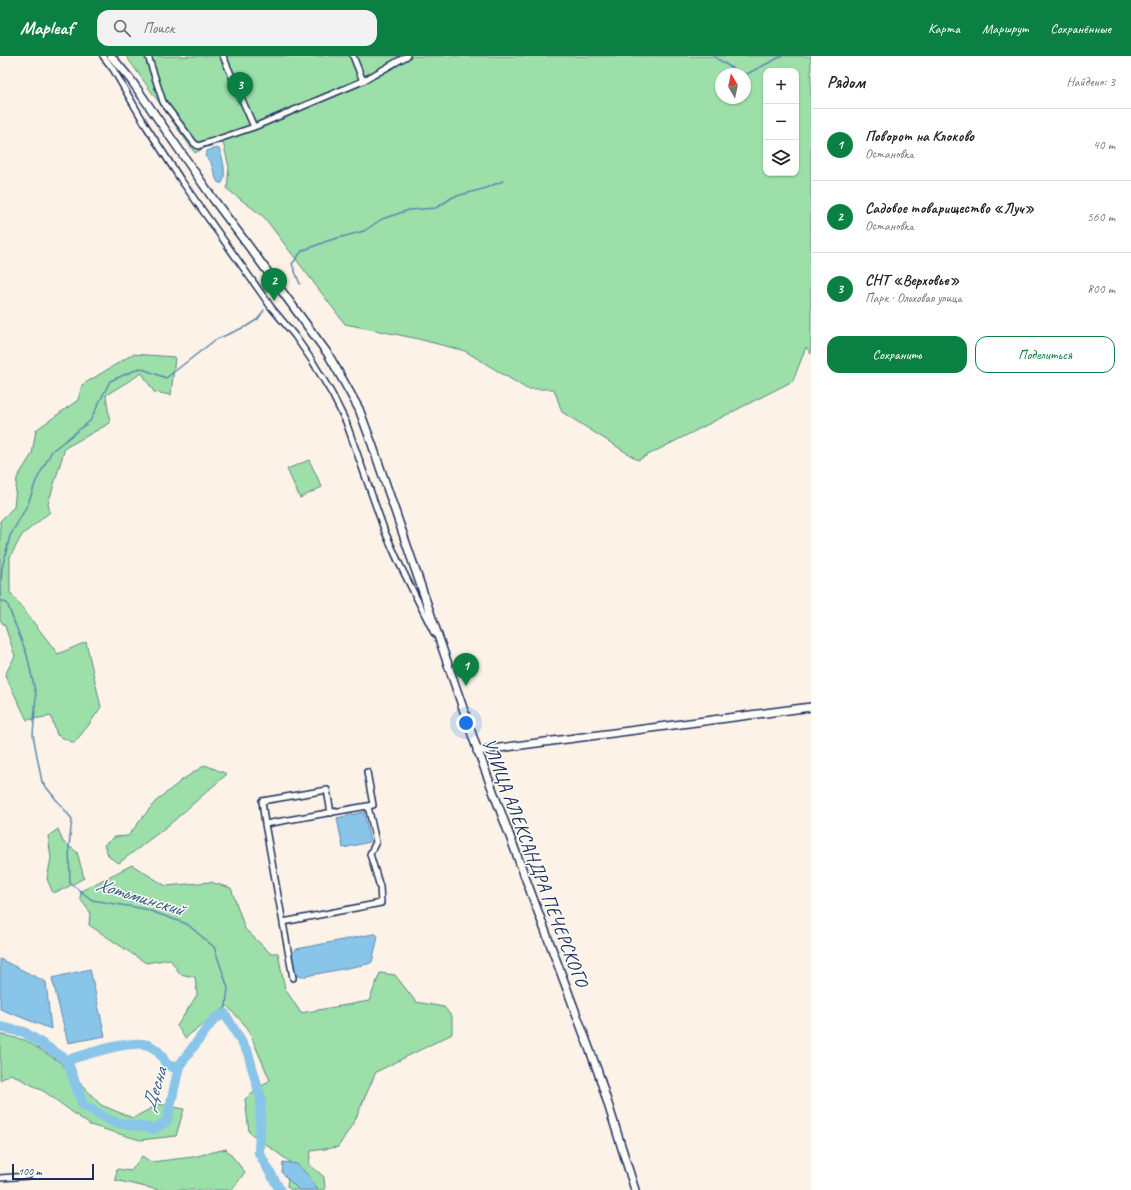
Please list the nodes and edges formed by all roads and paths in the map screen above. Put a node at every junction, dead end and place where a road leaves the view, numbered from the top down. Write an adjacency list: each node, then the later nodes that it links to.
1 (103, 56): 9 (street)
2 (111, 56): 9 (main road, УЛИЦА АЛЕКСАНДРА ПЕЧЕРСКОГО)
3 (148, 56): 8 (street)
4 (223, 56): 8 (street)
5 (354, 56): 7 (street)
6 (407, 56): 7 (street)
7 (363, 81): 8 (street)
8 (254, 127)
9 (440, 644): 11 (main road, УЛИЦА АЛЕКСАНДРА ПЕЧЕРСКОГО)
10 (811, 707): 11 (main road)
11 (477, 751): 20 (main road, УЛИЦА АЛЕКСАНДРА ПЕЧЕРСКОГО)
12 (367, 772): 13 (street)
13 (368, 806): 14 (street); 16 (street)
14 (331, 812): 15 (street); 15 (street)
15 (265, 824): 16 (street)
16 (283, 922): 17 (street)
17 (293, 978)
18 (28, 1176): 19 (street)
19 (0, 1178)
20 (635, 1190)

